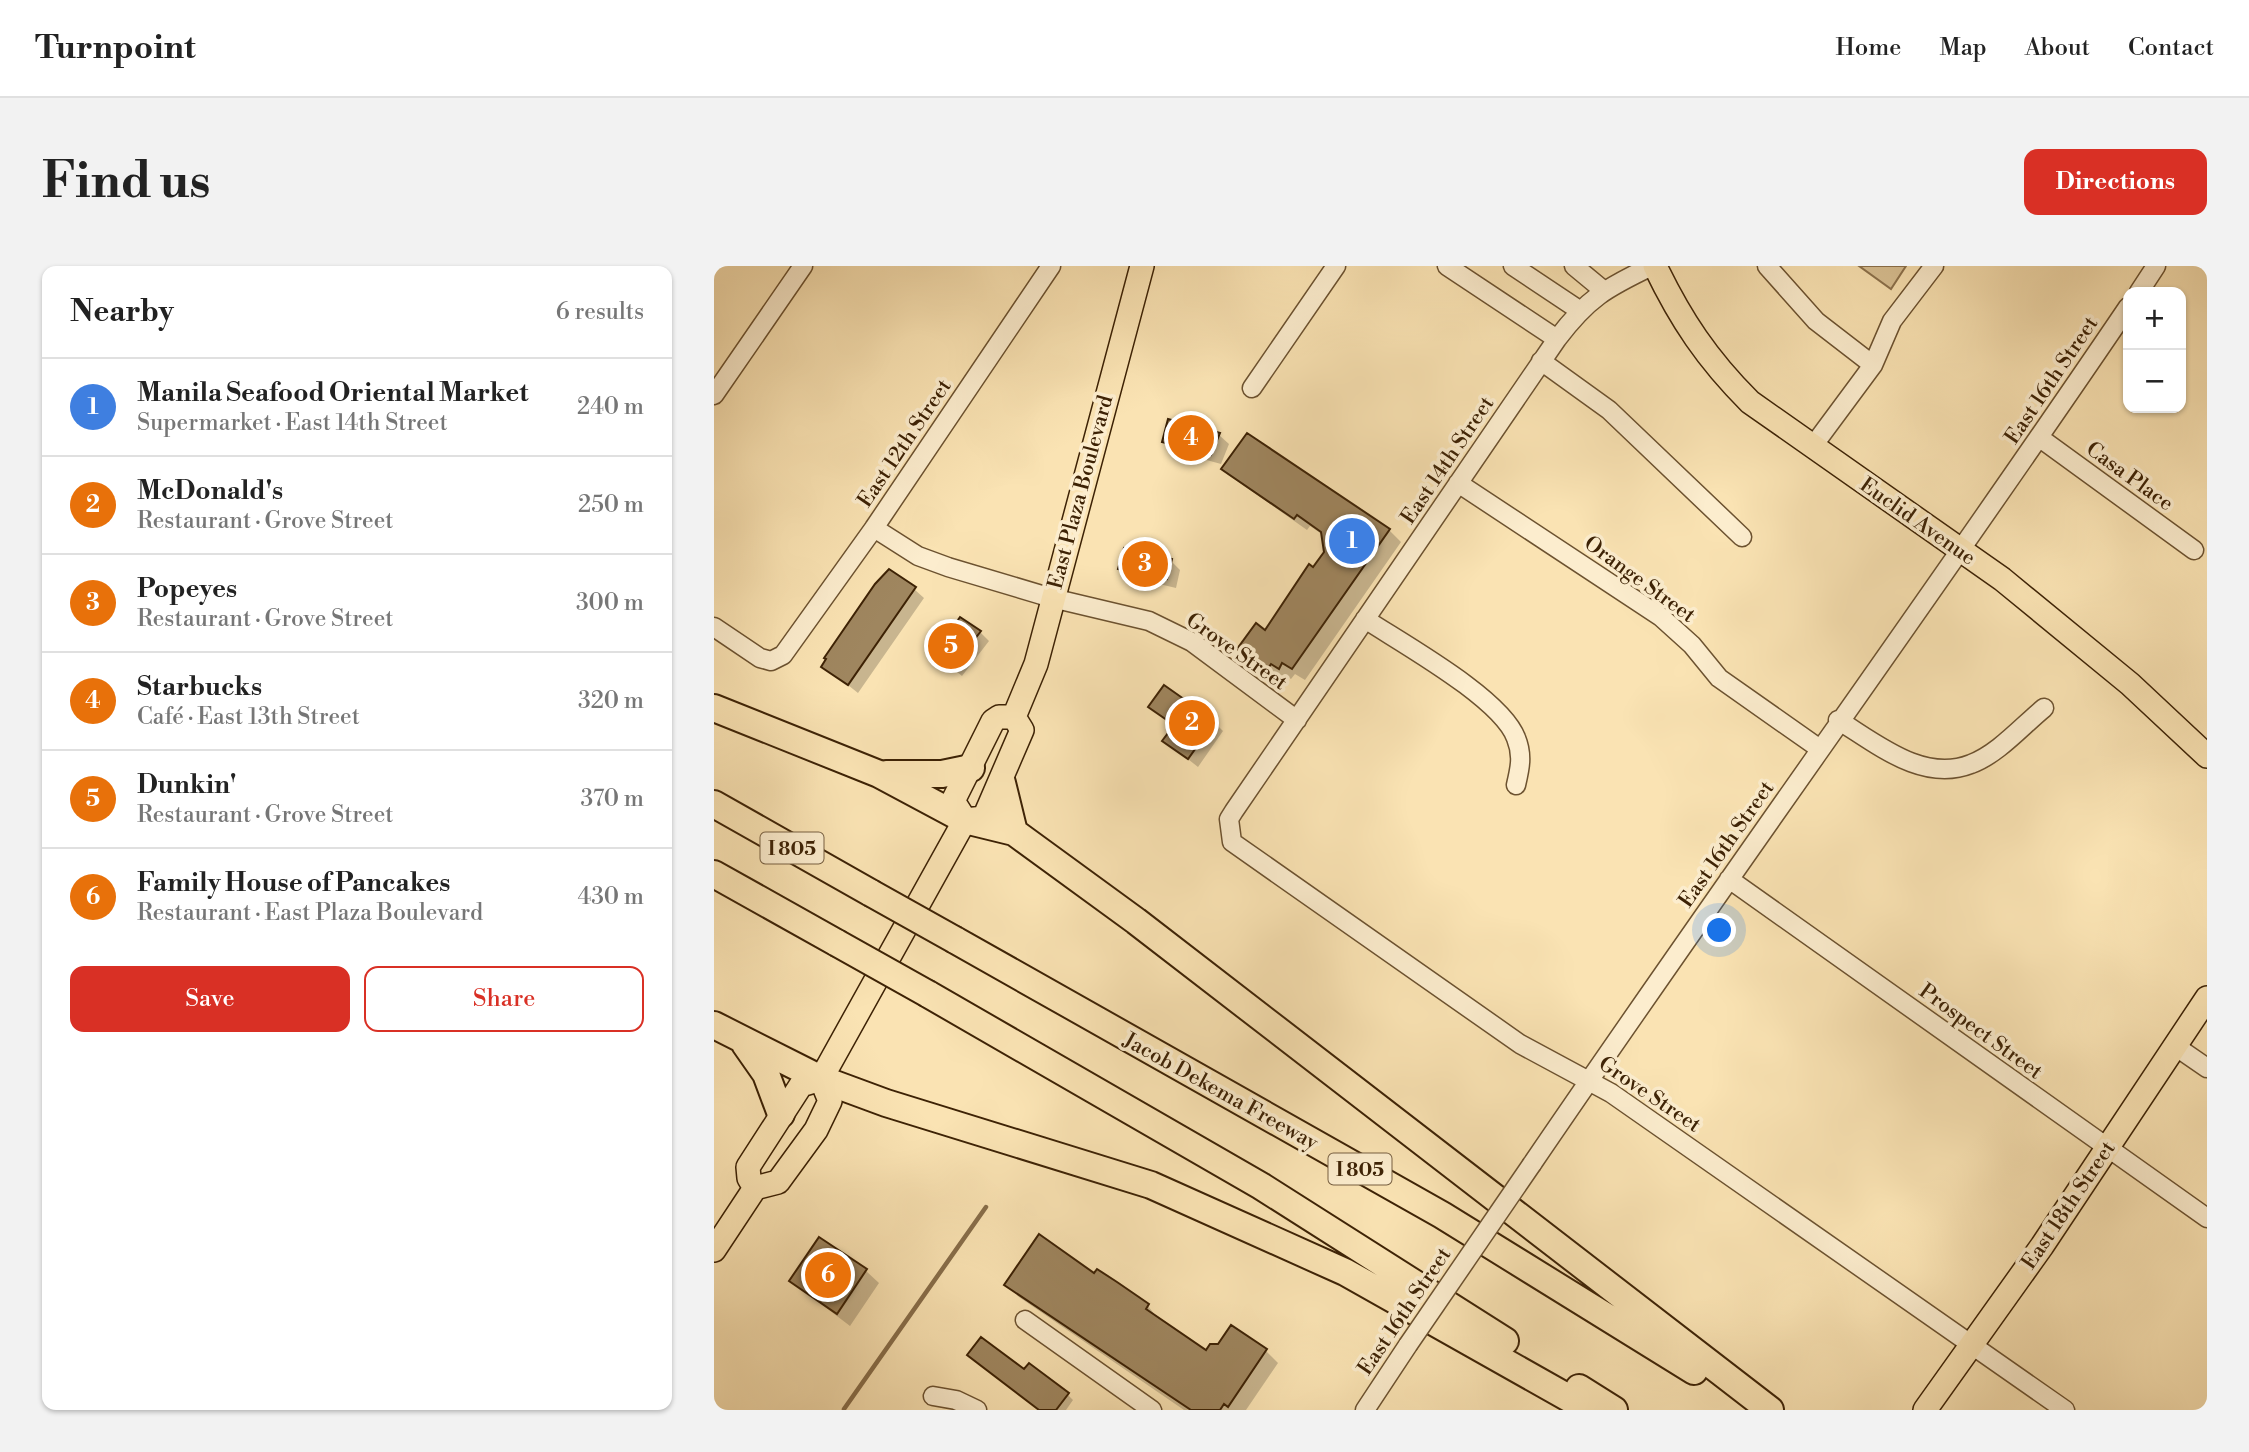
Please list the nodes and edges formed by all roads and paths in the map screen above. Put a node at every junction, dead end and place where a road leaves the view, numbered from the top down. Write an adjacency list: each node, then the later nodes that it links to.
1 (803, 266): 20 (street)
2 (1051, 266): 24 (street, East 12th Street)
3 (1142, 266): 28 (main road, East Plaza Boulevard)
4 (1336, 266): 19 (street)
5 (1447, 266): 16 (street)
6 (1513, 266): 14 (street)
7 (1574, 266): 13 (street)
8 (1654, 266): 13 (street, East 14th Street); 22 (main road, Euclid Avenue)
9 (1767, 266): 18 (street)
10 (1934, 266): 18 (street)
11 (2156, 266): 12 (street)
12 (2141, 287)
13 (1603, 290): 14 (street, East 14th Street)
14 (1579, 310): 16 (street, East 14th Street)
15 (2123, 314): 21 (street, East 16th Street)
16 (1557, 339): 17 (street, East 14th Street)
17 (1542, 361): 23 (street, East 14th Street); 25 (street)
18 (1873, 365): 22 (street)
19 (1252, 388)
20 (714, 395)
21 (2040, 438): 26 (street, Casa Place); 27 (street, East 16th Street)
22 (1813, 446): 27 (main road, Euclid Avenue)
23 (1458, 483): 29 (street, East 14th Street); 36 (street, Orange Street)
24 (874, 528): 28 (street, Grove Street); 30 (street, East 12th Street)
25 (1742, 537)
26 (2194, 550)
27 (1962, 552): 35 (street, East 16th Street); 37 (main road, Euclid Avenue)
28 (1052, 598): 33 (main road, East Plaza Boulevard); 34 (street, Grove Street)
29 (1365, 619): 34 (street, East 14th Street); 41 (street)
30 (714, 627)
31 (714, 708): 39 (highway)
32 (2044, 708): 35 (street)
33 (1014, 717): 38 (main road); 40 (main road, East Plaza Boulevard)
34 (1297, 720): 43 (street, East 14th Street)
35 (1838, 720): 36 (street, East 16th Street)
36 (1820, 749): 47 (street, East 16th Street)
37 (2207, 756)
38 (971, 768): 39 (highway); 44 (main road)
39 (879, 774): 44 (highway)
40 (1002, 783): 44 (main road, East Plaza Boulevard); 45 (highway)
41 (1516, 785)
42 (714, 804): 68 (highway, Jacob Dekema Freeway / I 805, bridge)
43 (1234, 811): 54 (street, Grove Street)
44 (965, 820): 45 (highway); 53 (main road, East Plaza Boulevard)
45 (1014, 832): 69 (highway)
46 (714, 874): 67 (highway, bridge)
47 (1729, 879): 54 (street, East 16th Street); 56 (street, Prospect Street)
48 (2207, 998): 51 (main road, East 18th Street)
49 (714, 1025): 50 (highway)
50 (741, 1040): 53 (highway); 55 (highway)
51 (2175, 1046): 52 (street); 56 (main road, East 18th Street)
52 (2207, 1068)
53 (821, 1079): 55 (main road, East Plaza Boulevard); 57 (main road); 66 (highway)
54 (1590, 1079): 61 (street, Grove Street); 65 (street, East 16th Street, bridge)
55 (781, 1114): 57 (main road, East Plaza Boulevard)
56 (2106, 1149): 58 (street, Prospect Street); 61 (main road, East 18th Street)
57 (755, 1188): 59 (main road)
58 (2207, 1218)
59 (714, 1250)
60 (1025, 1320): 64 (street)
61 (1973, 1345): 70 (main road, East 18th Street); 71 (street, Grove Street)
62 (933, 1396): 63 (street)
63 (977, 1410)
64 (1152, 1410)
65 (1365, 1410)
66 (1590, 1410)
67 (1614, 1410)
68 (1758, 1410)
69 (1770, 1410)
70 (1925, 1410)
71 (2065, 1410)

